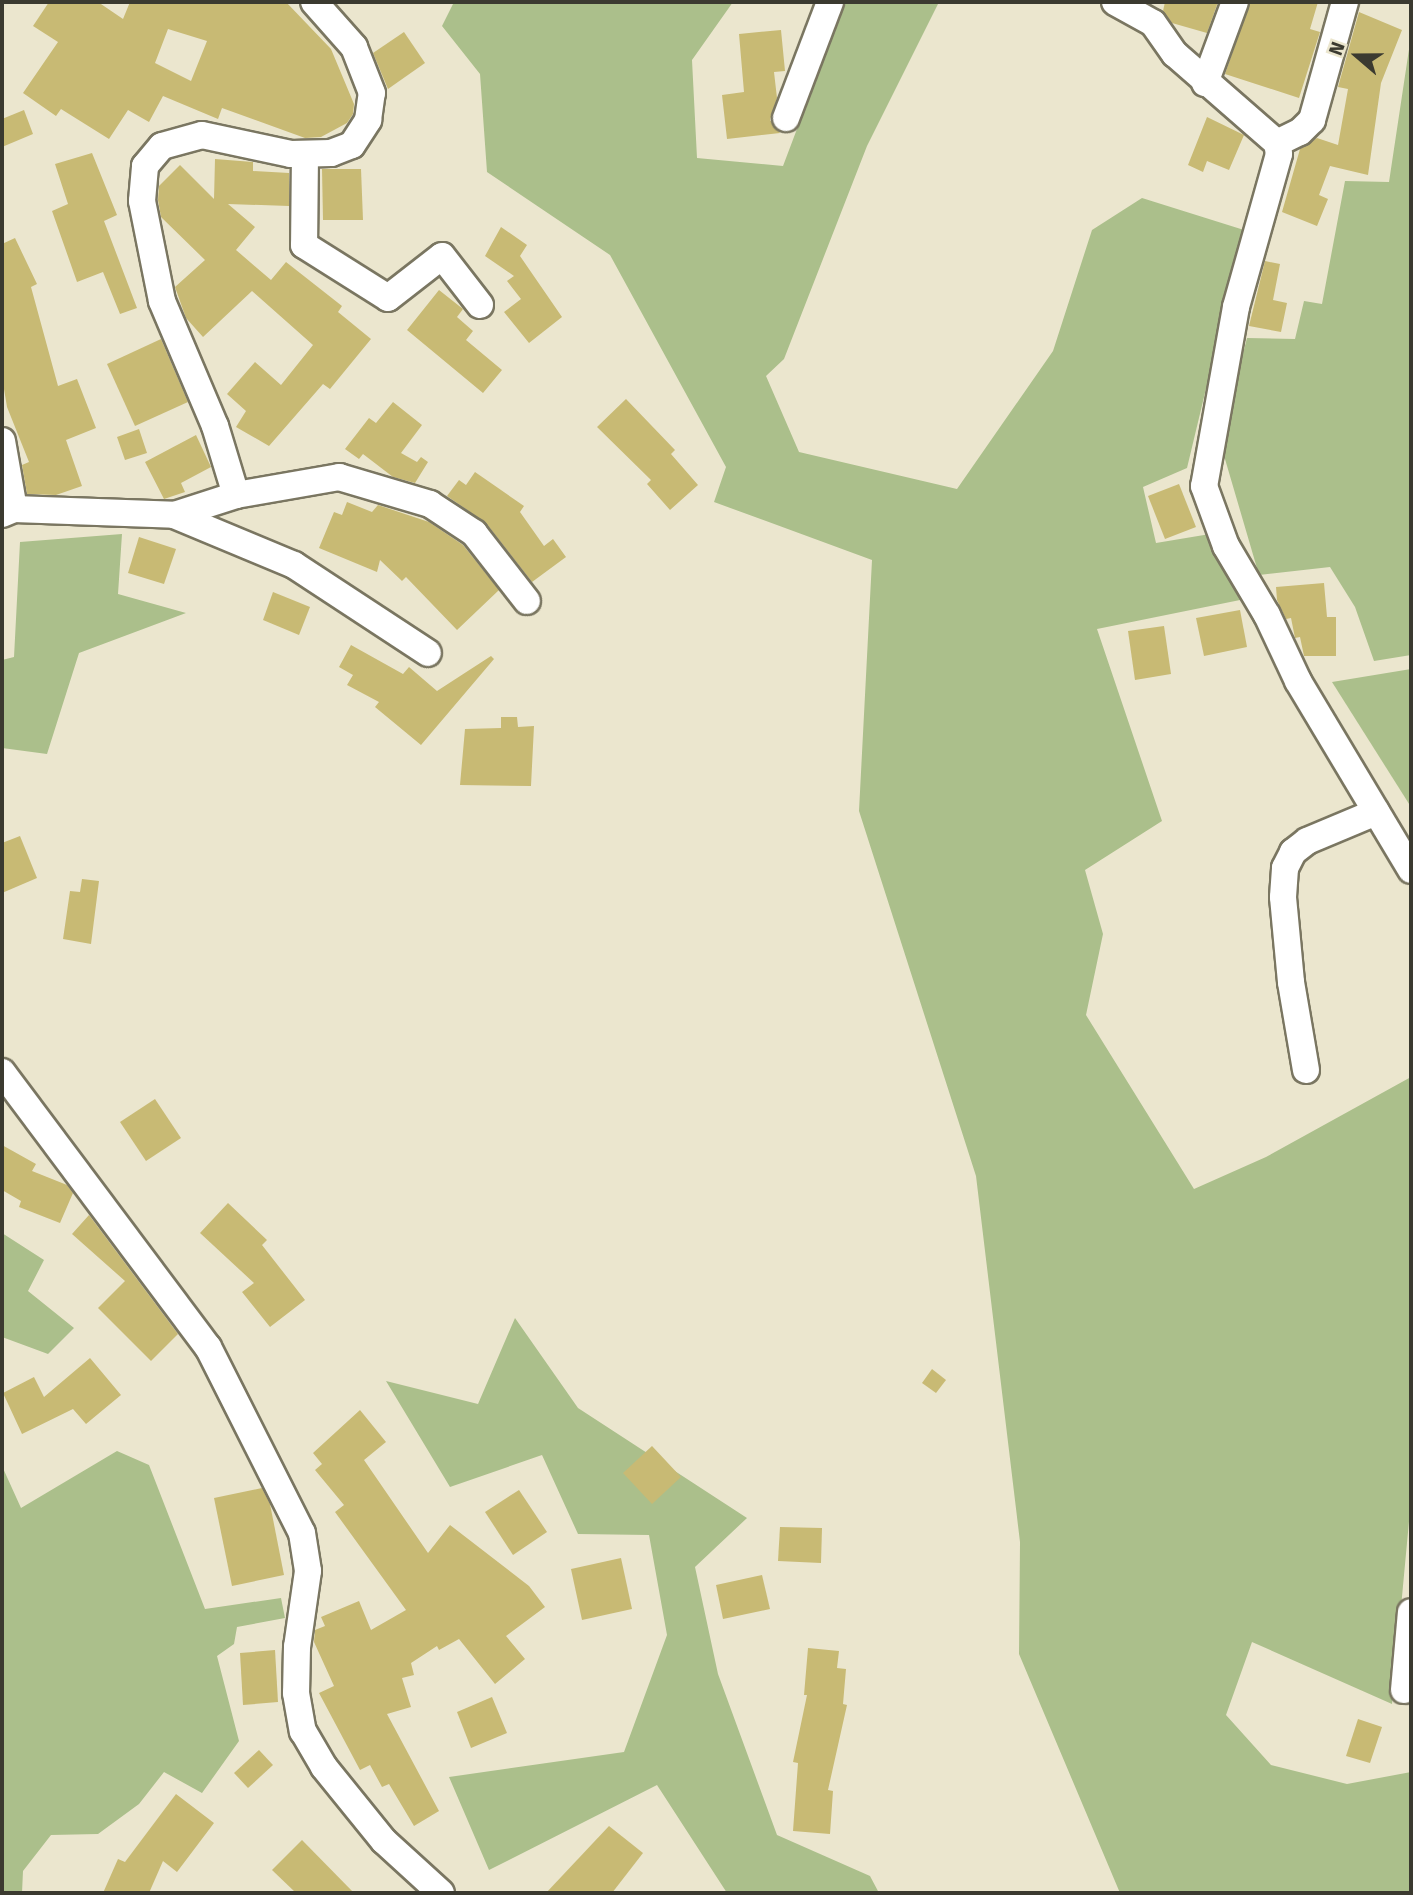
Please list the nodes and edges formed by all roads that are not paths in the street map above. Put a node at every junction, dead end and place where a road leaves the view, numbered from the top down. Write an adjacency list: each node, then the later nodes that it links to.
1 (314, 2): 10 (street)
2 (830, 2): 8 (street)
3 (1115, 2): 6 (street)
4 (1234, 2): 7 (street)
5 (1345, 2): 9 (street)
6 (1156, 13): 7 (street)
7 (1205, 83): 9 (street)
8 (786, 118)
9 (1277, 143): 18 (street)
10 (305, 154): 11 (street); 13 (street)
11 (480, 305)
12 (2, 441): 14 (street)
13 (236, 495): 15 (street); 16 (street)
14 (8, 512): 15 (street)
15 (174, 515): 17 (street)
16 (527, 601)
17 (428, 653)
18 (1376, 812): 19 (street); 20 (street)
19 (1411, 870)
20 (1306, 1070)
21 (2, 1072): 24 (street)
22 (1411, 1612): 23 (street)
23 (1404, 1690)
24 (441, 1893)

